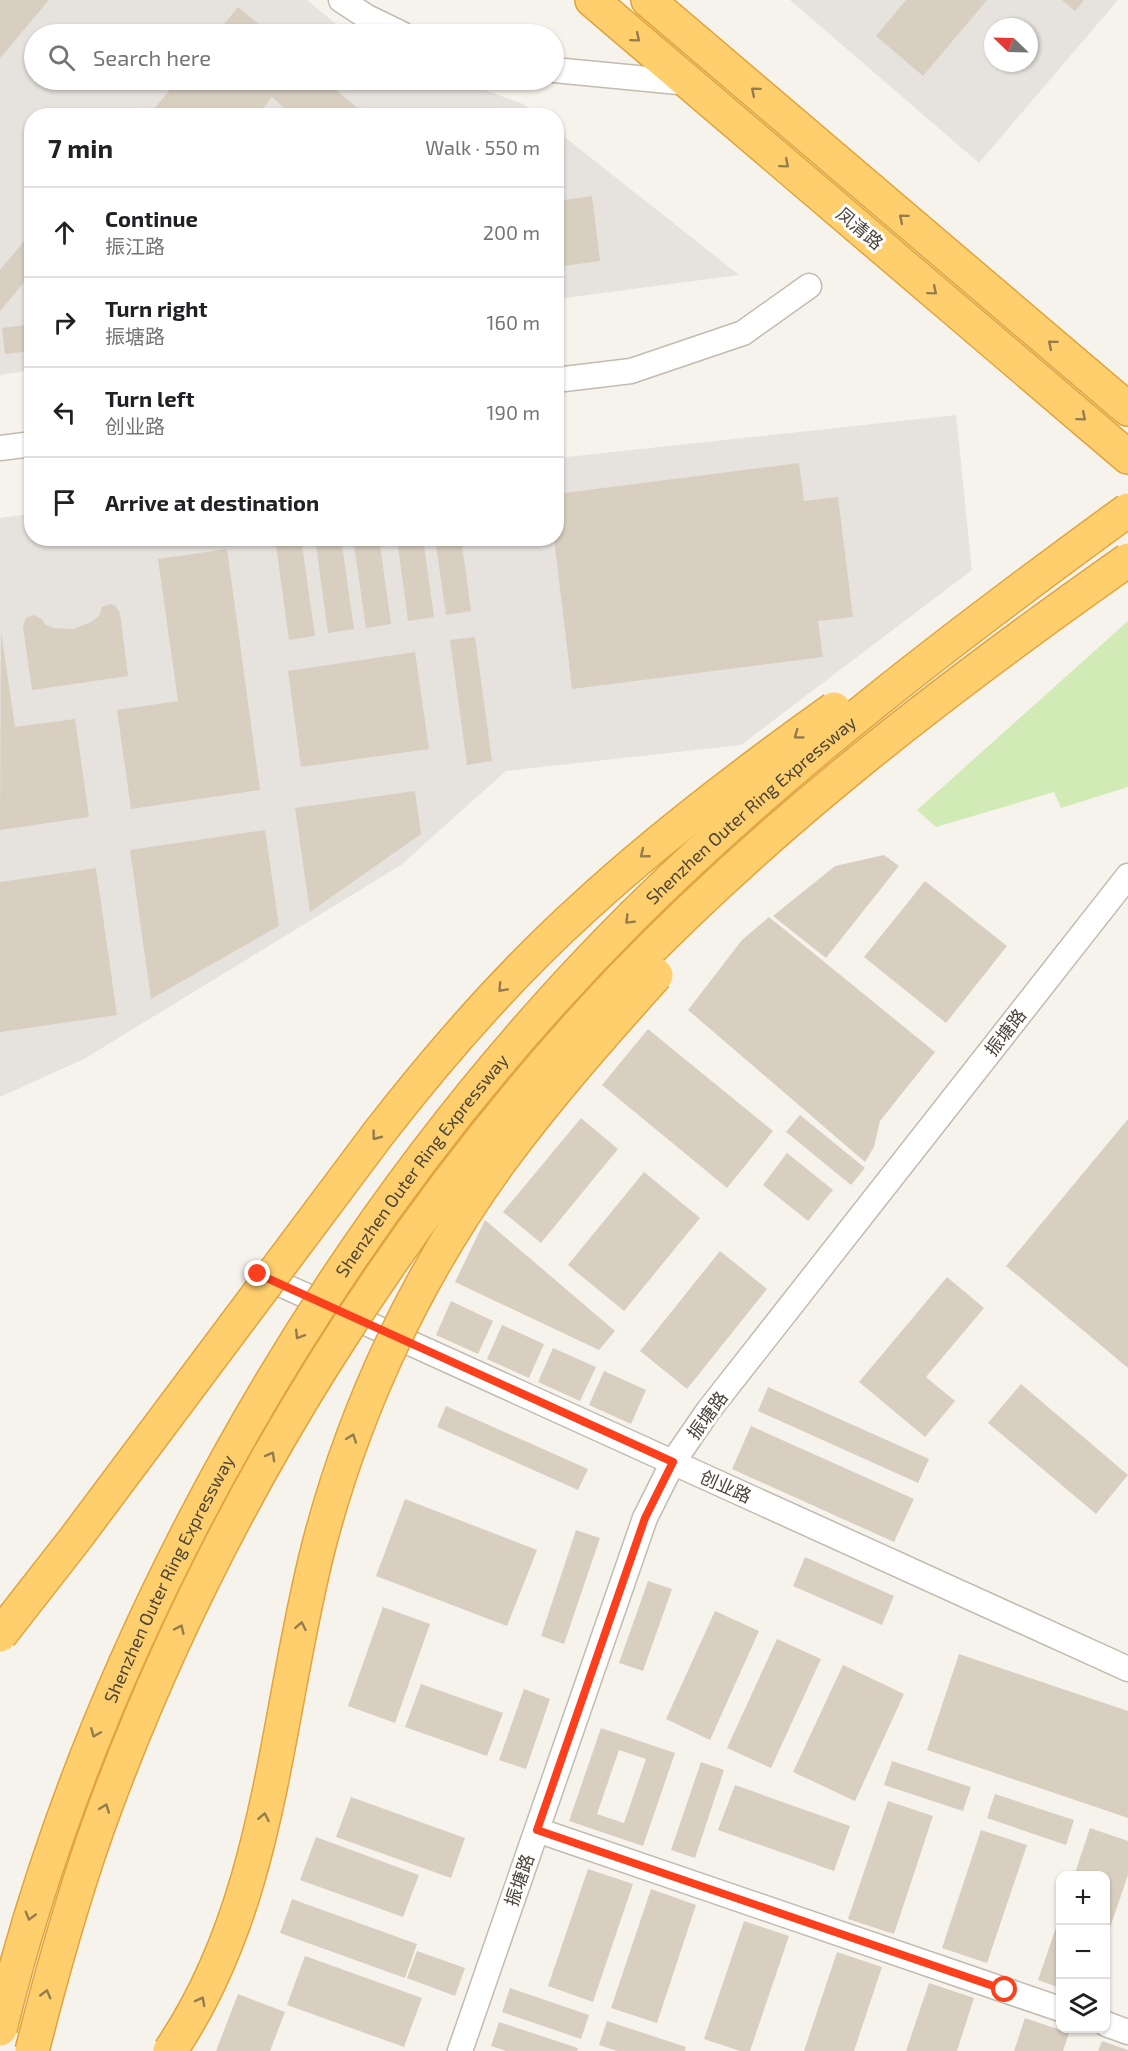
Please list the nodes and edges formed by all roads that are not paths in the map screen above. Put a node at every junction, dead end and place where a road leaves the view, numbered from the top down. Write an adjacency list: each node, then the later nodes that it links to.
1 (341, 0): 4 (street)
2 (592, 0): 6 (highway, 凤清路, one-way to 6)
3 (648, 0): 9 (highway, 凤清路, one-way to 3)
4 (381, 24)
5 (564, 71): 6 (street)
6 (689, 83): 12 (highway, 凤清路, one-way to 12)
7 (809, 286): 8 (street)
8 (564, 379)
9 (1128, 410)
10 (24, 445): 11 (street)
11 (0, 448)
12 (1128, 457)
13 (1128, 510): 15 (highway, Shenzhen Outer Ring Expressway, bridge)
14 (1128, 560): 16 (highway, Shenzhen Outer Ring Expressway, bridge)
15 (1056, 563): 20 (highway, one-way to 20, bridge); 25 (highway, Shenzhen Outer Ring Expressway, one-way to 25, bridge)
16 (847, 771): 27 (highway, Shenzhen Outer Ring Expressway, one-way to 16, bridge); 28 (highway, one-way to 16, bridge)
17 (1128, 876): 19 (street, 振塘路)
18 (258, 1274): 19 (street, 创业路)
19 (673, 1462): 21 (street, 创业路); 22 (street, 振塘路)
20 (0, 1635)
21 (1128, 1669)
22 (537, 1830): 23 (street); 29 (street, 振塘路)
23 (1056, 2008)
24 (1110, 2025): 26 (street)
25 (0, 2029)
26 (1128, 2032)
27 (32, 2051)
28 (170, 2051)
29 (460, 2051)

